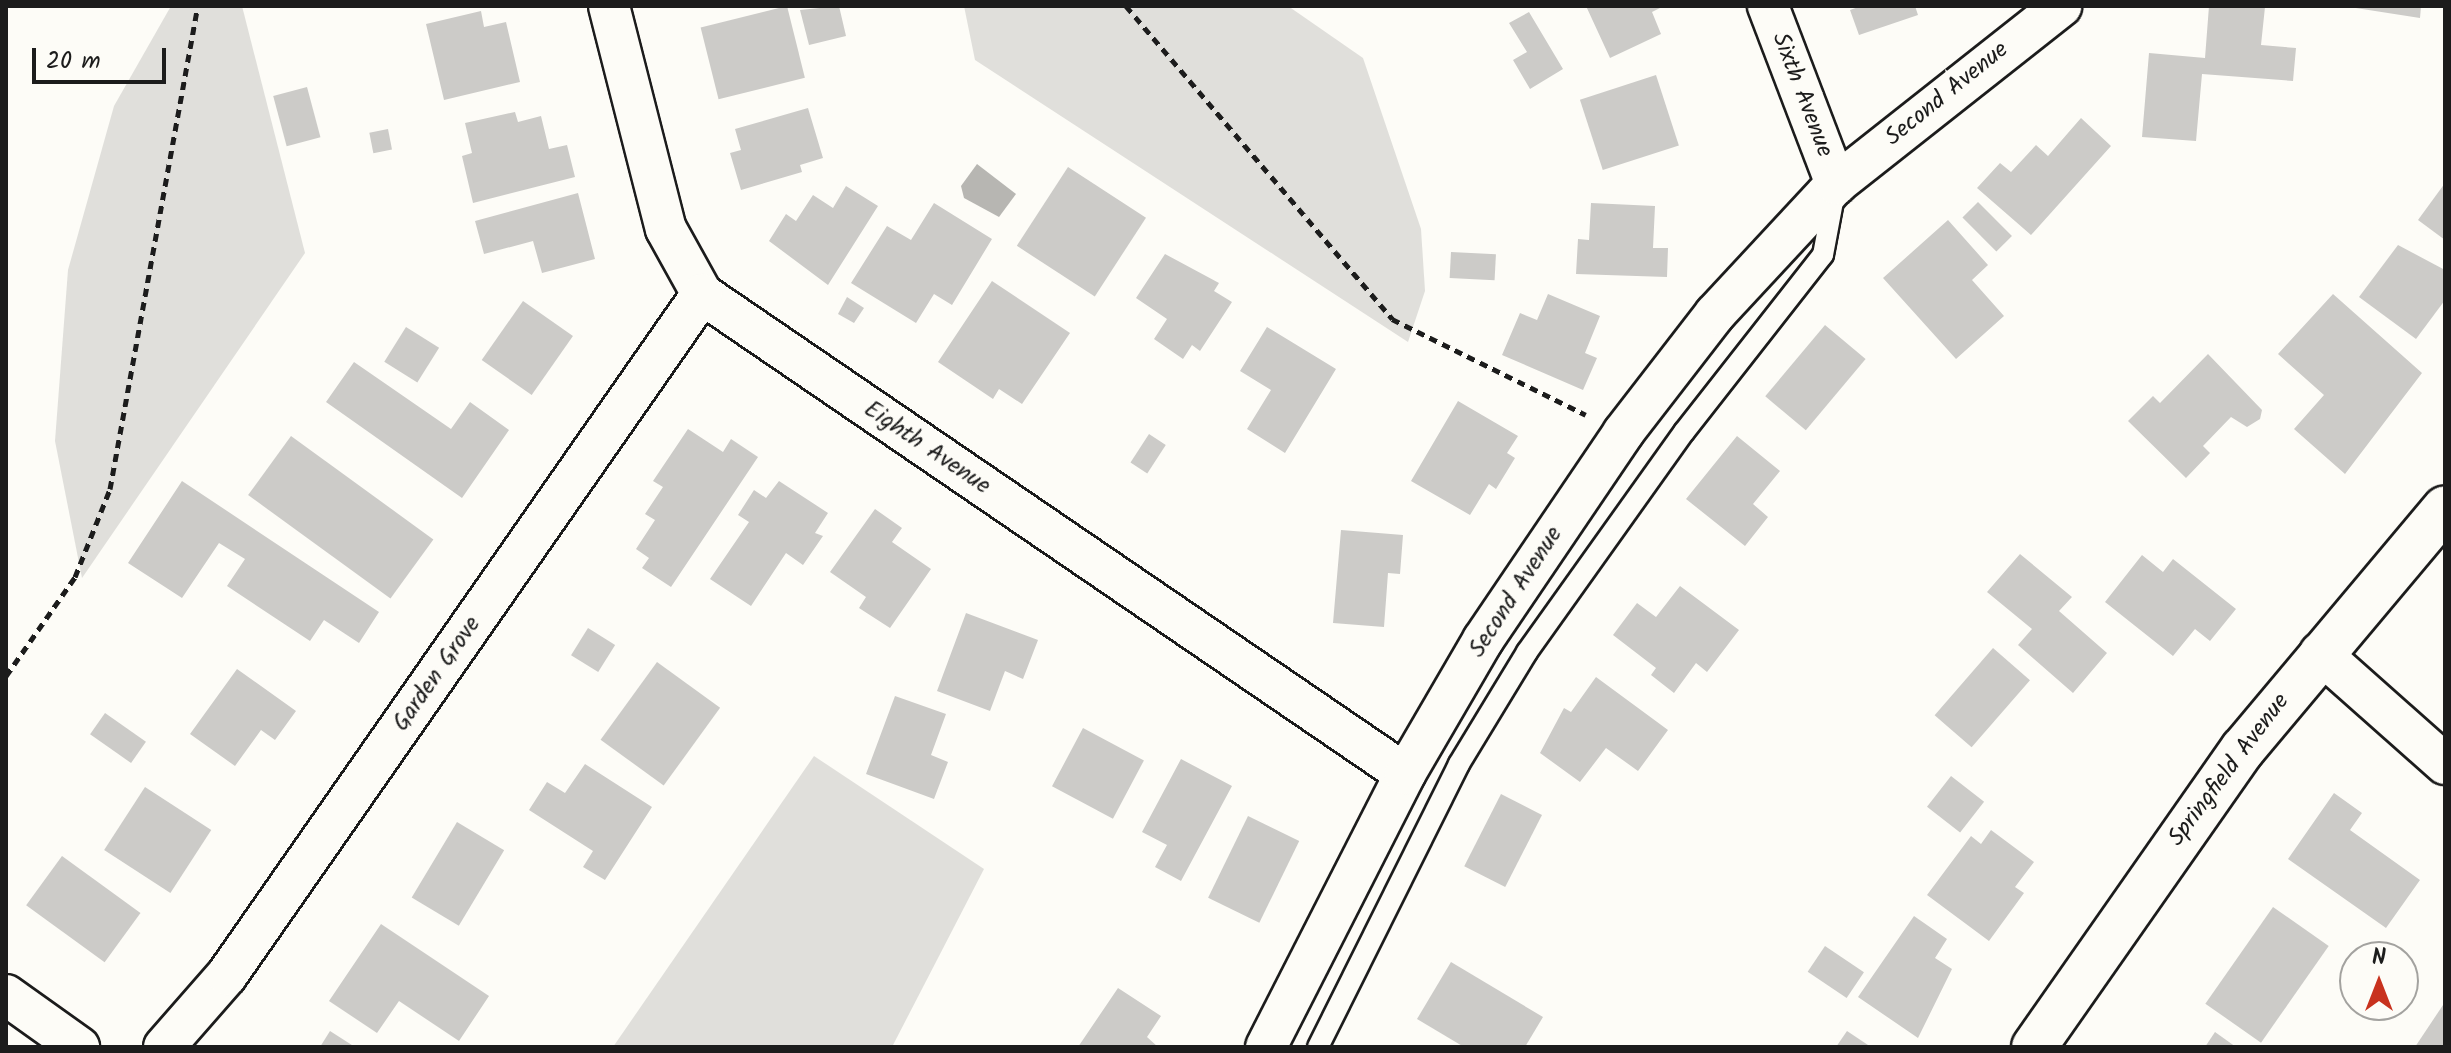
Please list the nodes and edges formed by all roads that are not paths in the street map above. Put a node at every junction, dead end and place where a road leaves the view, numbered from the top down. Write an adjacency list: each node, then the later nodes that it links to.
1 (609, 6): 5 (street, Eighth Avenue)
2 (1768, 6): 4 (street, Sixth Avenue)
3 (2061, 6): 4 (street, Second Avenue)
4 (1836, 184): 9 (street, Second Avenue); 14 (lane, Second Avenue)
5 (702, 294): 9 (street, Eighth Avenue); 12 (street, Garden Grove)
6 (2445, 508): 7 (street, Springfield Avenue)
7 (2320, 653): 8 (street); 15 (street, Springfield Avenue)
8 (2445, 764)
9 (1405, 774): 13 (street, Second Avenue)
10 (6, 995): 11 (street)
11 (79, 1047)
12 (164, 1047)
13 (1266, 1047)
14 (1318, 1047)
15 (2034, 1047)

